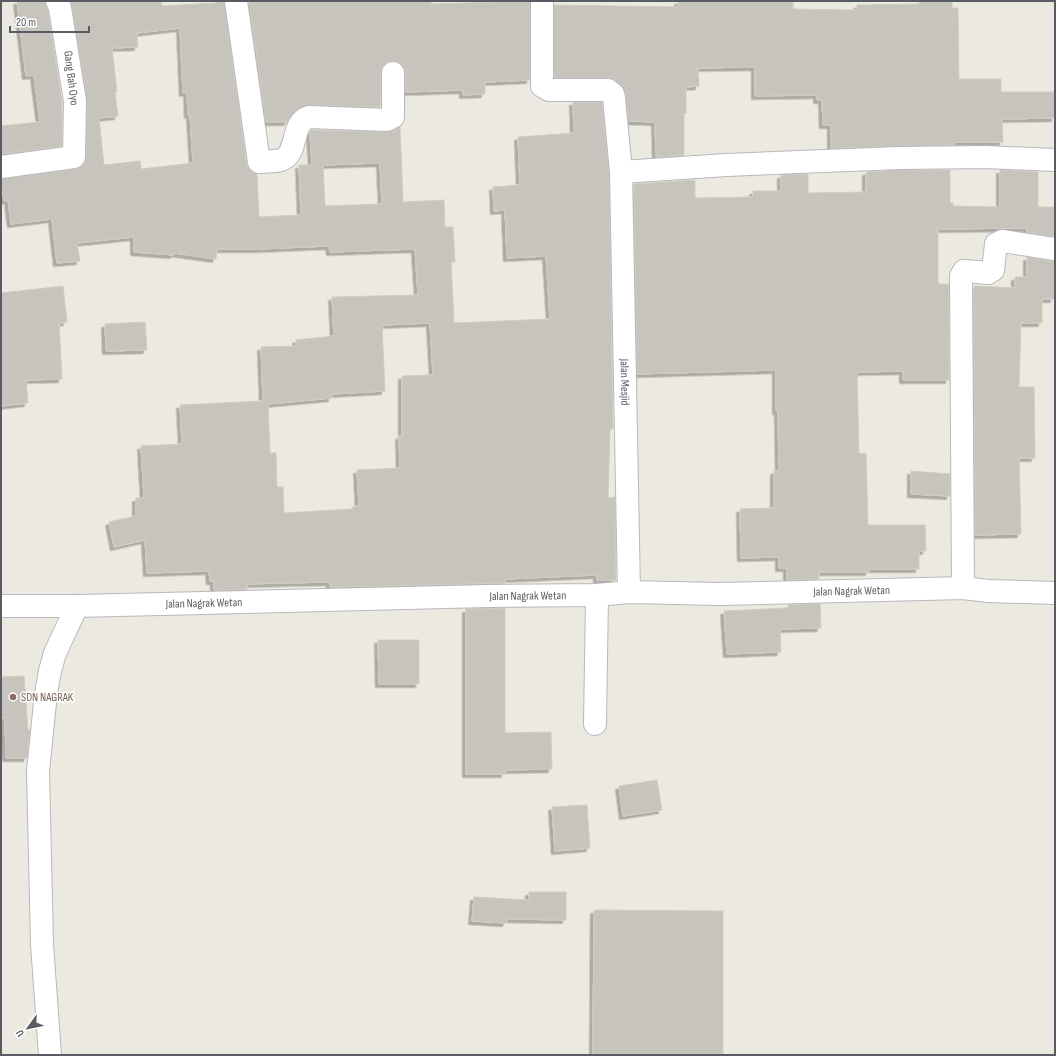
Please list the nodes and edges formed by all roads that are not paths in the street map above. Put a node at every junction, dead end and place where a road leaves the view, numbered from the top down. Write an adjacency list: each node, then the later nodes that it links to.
1 (57, 1): 6 (street, Gang Bah Oyo)
2 (236, 1): 4 (street)
3 (542, 1): 7 (street, Jalan Mesjid)
4 (393, 73)
5 (1055, 160): 7 (street)
6 (1, 167)
7 (621, 172): 10 (street, Jalan Mesjid)
8 (1055, 249): 9 (street)
9 (963, 588): 10 (street, Jalan Nagrak Wetan); 11 (street, Jalan Nagrak Wetan)
10 (629, 592): 12 (street, Jalan Nagrak Wetan)
11 (1055, 593)
12 (597, 595): 14 (street, Jalan Nagrak Wetan); 15 (street)
13 (1, 606): 14 (street, Jalan Nagrak Wetan)
14 (77, 606): 16 (street)
15 (595, 724)
16 (50, 1055)

